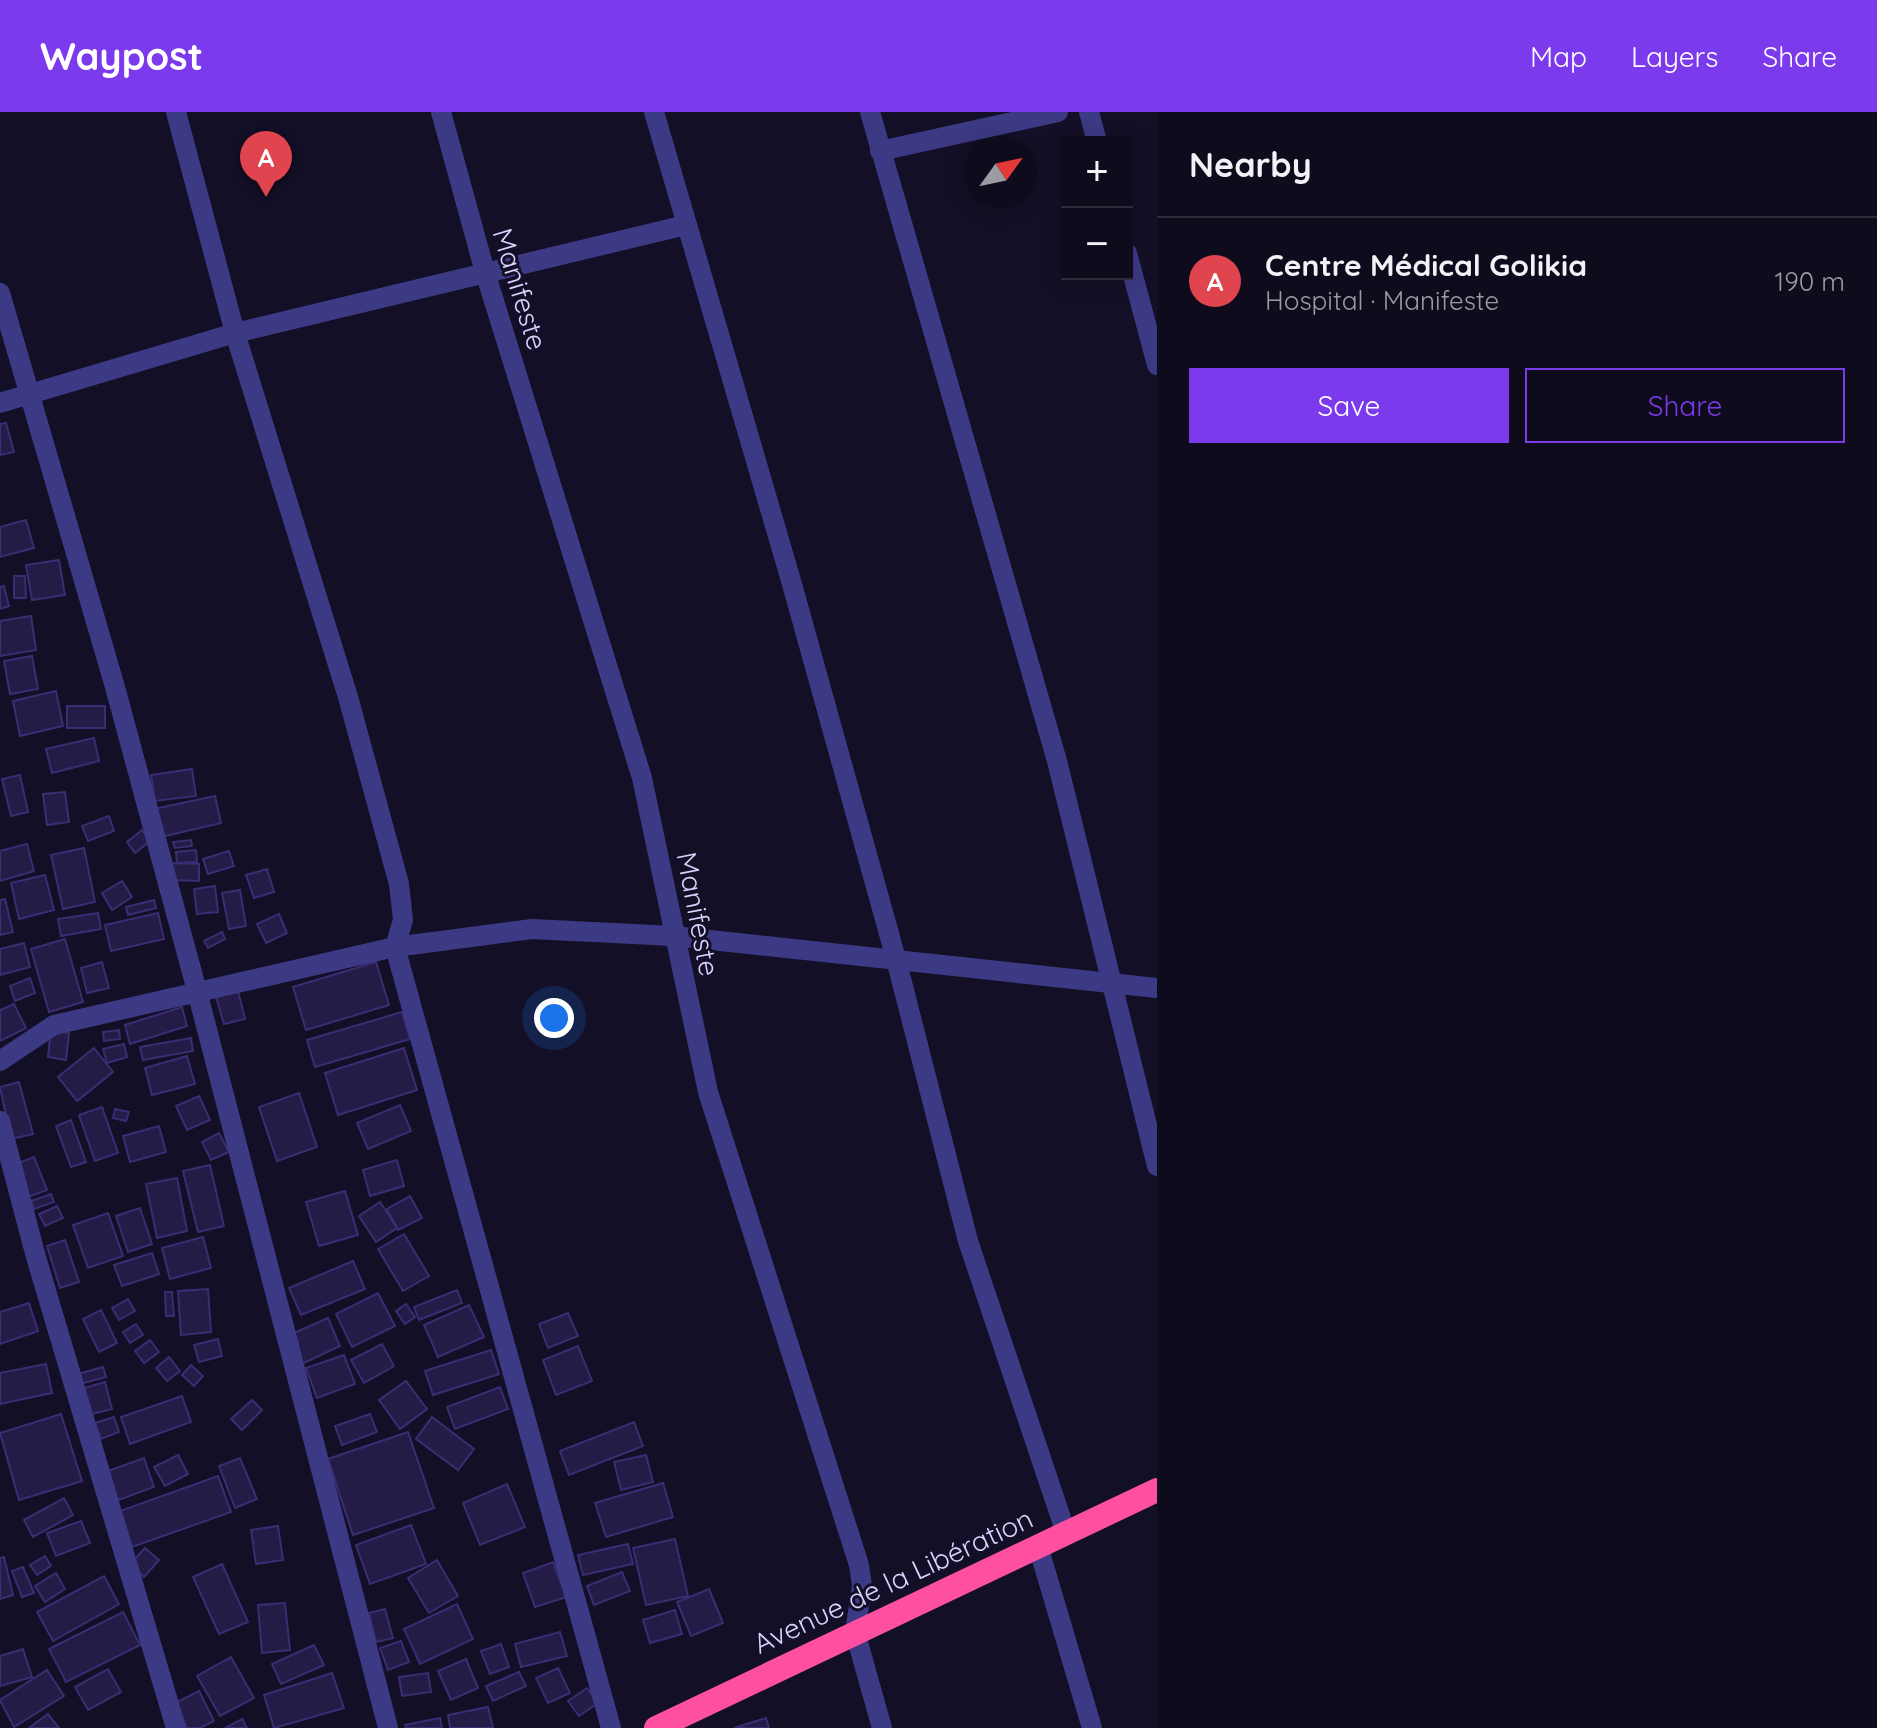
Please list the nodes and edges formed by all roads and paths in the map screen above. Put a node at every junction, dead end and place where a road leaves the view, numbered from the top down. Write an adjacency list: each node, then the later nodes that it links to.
1 (176, 112): 13 (street)
2 (441, 112): 10 (street, Manifeste)
3 (654, 112): 9 (street)
4 (870, 112): 8 (street)
5 (1058, 112): 8 (street)
6 (1089, 112): 7 (street)
7 (1095, 136)
8 (880, 151): 20 (street)
9 (686, 225): 10 (street); 19 (street)
10 (485, 272): 13 (street); 17 (street, Manifeste)
11 (1133, 275): 14 (street)
12 (0, 293): 15 (street)
13 (235, 333): 15 (street); 18 (street)
14 (1157, 365)
15 (29, 395): 16 (street); 22 (street)
16 (0, 403)
17 (673, 936): 18 (street); 19 (street); 29 (street, Manifeste)
18 (395, 947): 22 (street); 32 (street)
19 (896, 959): 20 (street); 27 (street)
20 (1109, 984): 21 (street); 25 (street)
21 (1157, 988)
22 (197, 991): 23 (street); 31 (street)
23 (0, 1061)
24 (0, 1121): 30 (street)
25 (1157, 1166)
26 (1157, 1490): 27 (highway, Avenue de la Libération)
27 (1066, 1533): 28 (highway, Avenue de la Libération)
28 (1038, 1546): 29 (highway, Avenue de la Libération); 35 (street)
29 (855, 1632): 33 (highway, Avenue de la Libération); 34 (street, Manifeste)
30 (176, 1728)
31 (388, 1728)
32 (611, 1728)
33 (656, 1728)
34 (882, 1728)
35 (1092, 1728)

